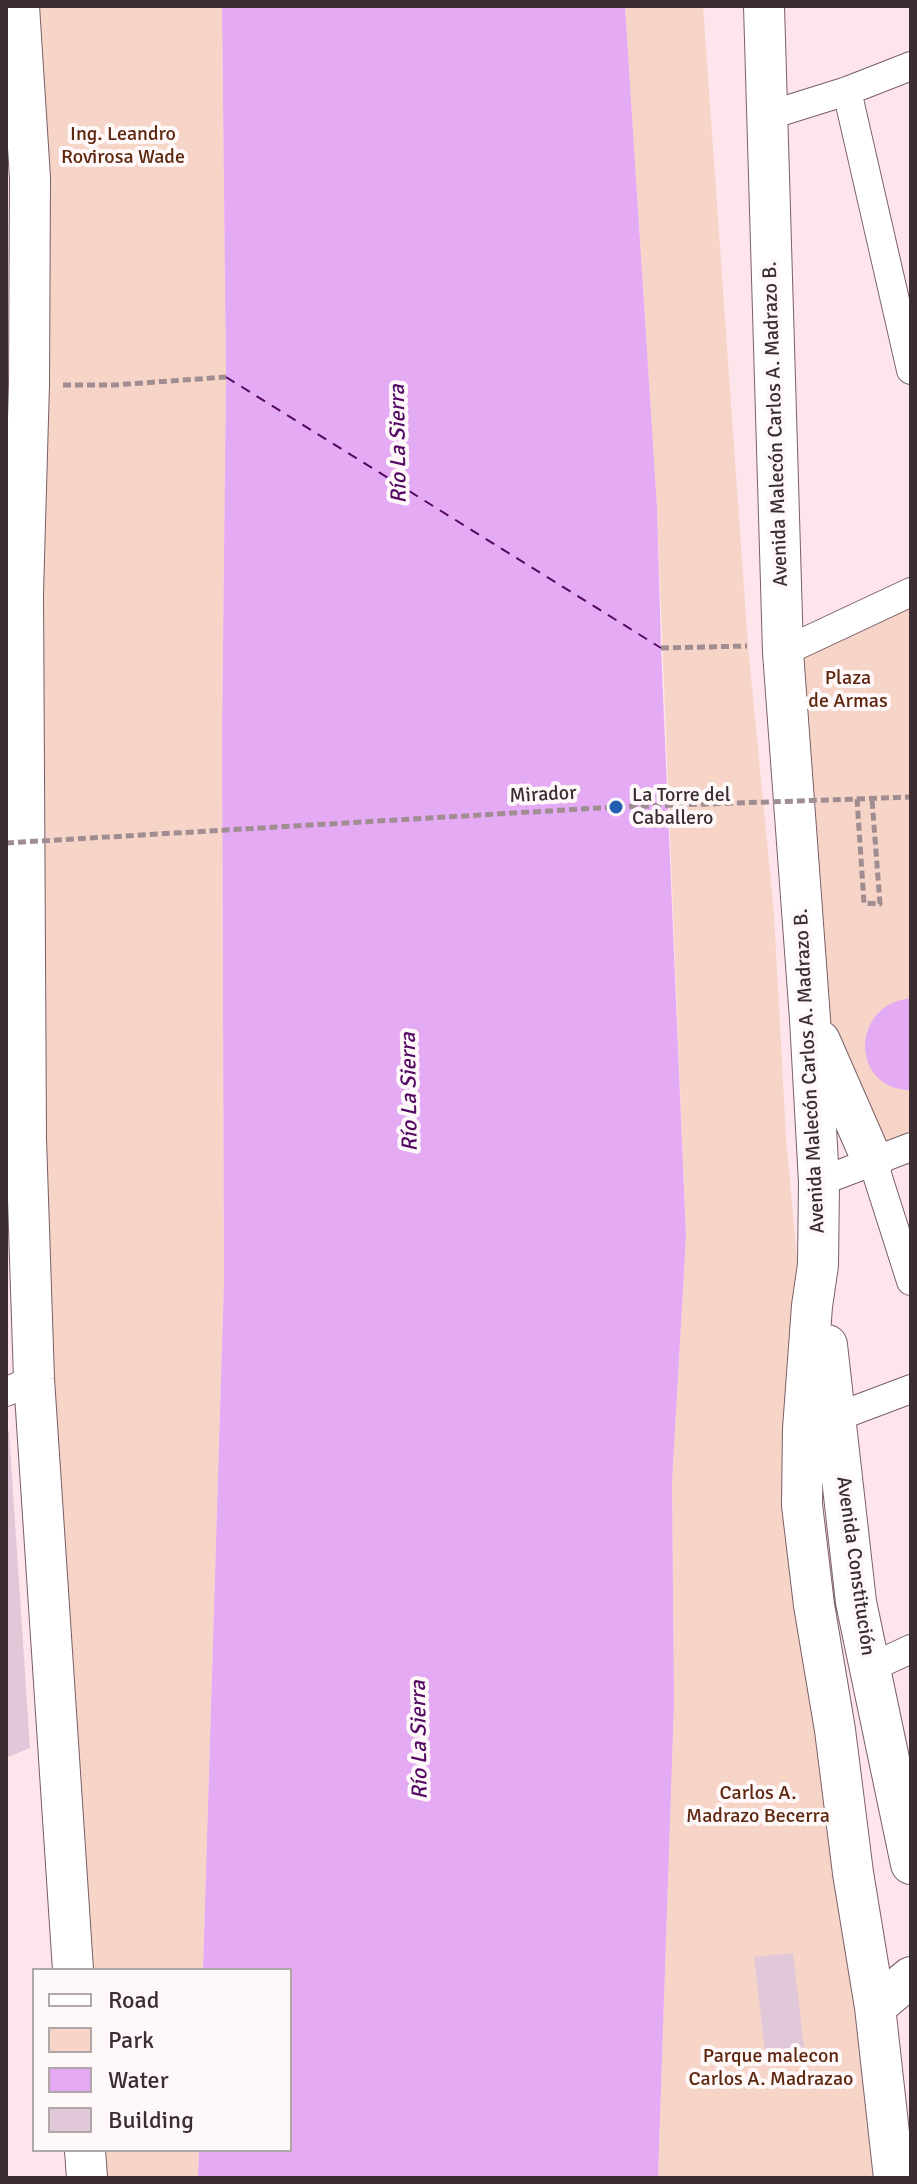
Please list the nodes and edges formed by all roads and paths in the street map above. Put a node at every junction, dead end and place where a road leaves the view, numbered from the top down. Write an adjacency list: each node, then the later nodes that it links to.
1 (19, 6): 8 (main road)
2 (764, 6): 5 (main road, Avenida Malecón Carlos A. Madrazo B.)
3 (911, 66): 4 (street)
4 (847, 91): 5 (street); 6 (street)
5 (767, 116): 12 (main road, Avenida Malecón Carlos A. Madrazo B.)
6 (911, 370)
7 (226, 377): 8 (path)
8 (29, 384): 10 (main road)
9 (911, 592): 12 (street)
10 (14, 596): 18 (main road)
11 (661, 648): 12 (path)
12 (765, 649): 17 (main road, Avenida Malecón Carlos A. Madrazo B.)
13 (911, 797): 15 (path, Mirador)
14 (857, 799): 15 (path, Mirador); 15 (path, bridge); 16 (path, Mirador, bridge)
15 (872, 799)
16 (6, 843)
17 (810, 1019): 20 (main road); 21 (main road, Avenida Malecón Carlos A. Madrazo B.)
18 (16, 1136): 23 (main road)
19 (911, 1147): 20 (street)
20 (873, 1162): 21 (street); 22 (street)
21 (819, 1182): 25 (main road, Avenida Malecón Carlos A. Madrazo B.)
22 (911, 1281)
23 (20, 1386): 29 (main road)
24 (911, 1389): 25 (street)
25 (819, 1423): 27 (main road, Avenida Constitución); 31 (main road, Avenida Malecón Carlos A. Madrazo B.)
26 (911, 1649): 27 (street)
27 (870, 1668): 28 (main road, Avenida Constitución)
28 (911, 1864)
29 (73, 1968)
30 (911, 1977): 31 (main road)
31 (875, 2007): 32 (main road, Avenida Malecón Carlos A. Madrazo B.)
32 (894, 2178)

